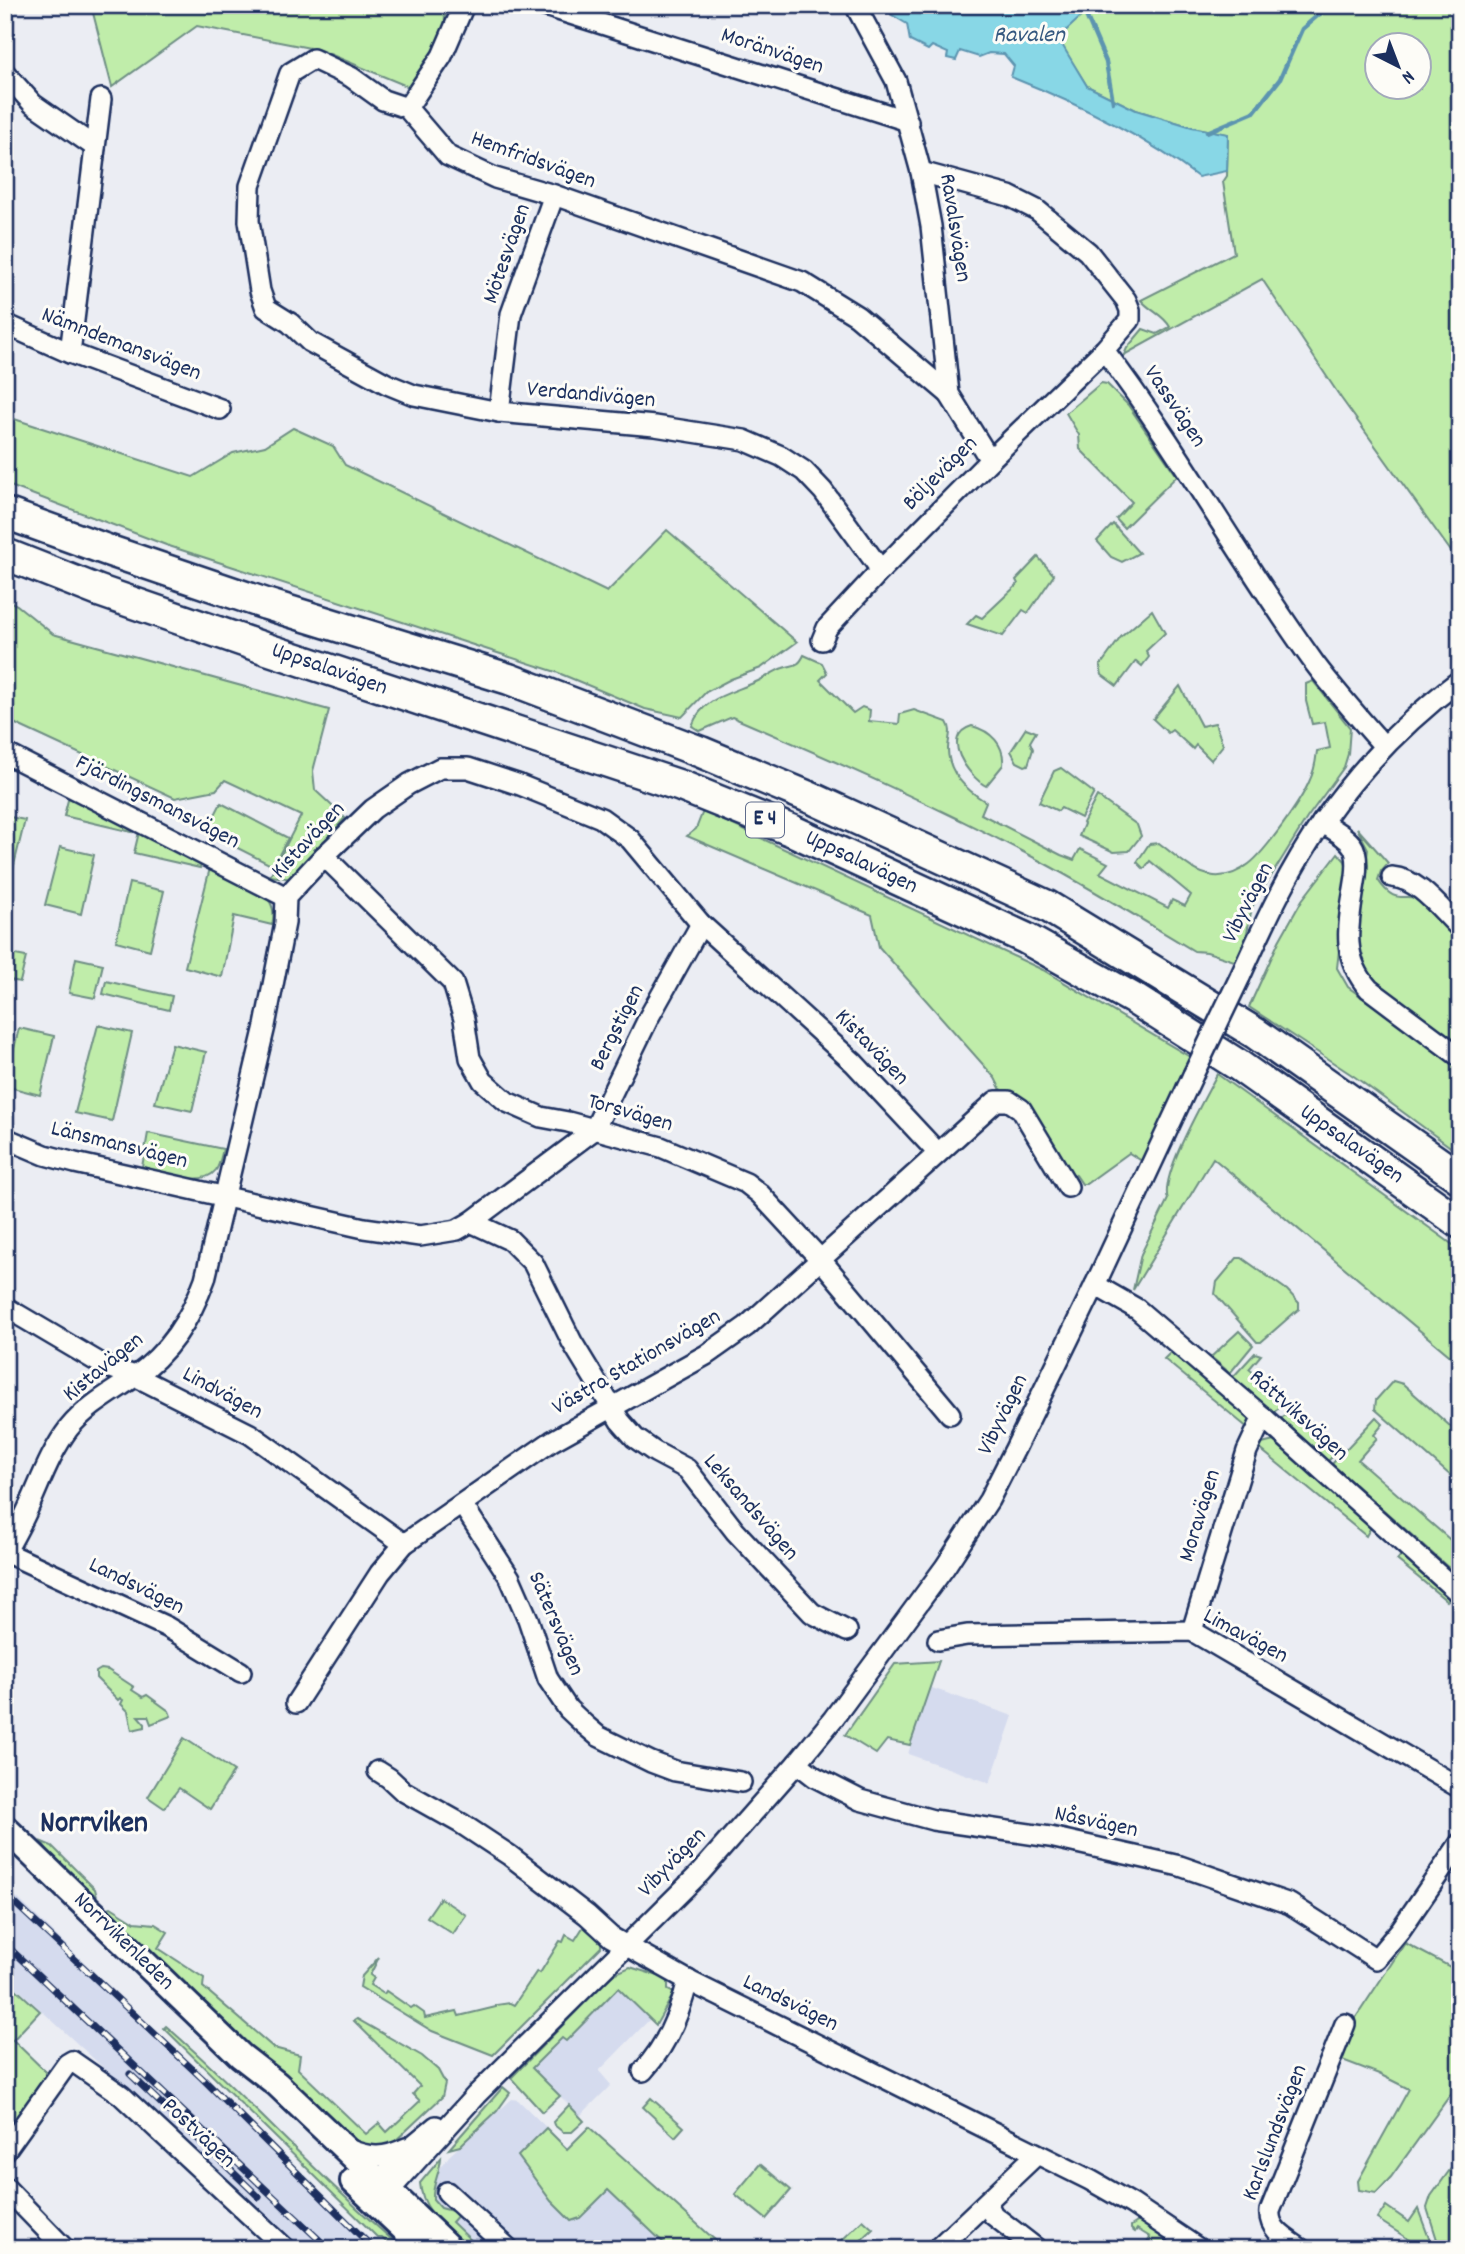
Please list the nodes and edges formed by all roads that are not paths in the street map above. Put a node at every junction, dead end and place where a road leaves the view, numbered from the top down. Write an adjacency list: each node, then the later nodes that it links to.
1 (464, 5): 6 (street)
2 (542, 5): 7 (street, Moränvägen)
3 (855, 5): 7 (street, Ravalsvägen)
4 (5, 73): 8 (street)
5 (101, 99): 8 (street)
6 (407, 108): 10 (street, Hemfridsvägen); 11 (street, Hemfridsvägen)
7 (908, 121): 9 (street, Ravalsvägen)
8 (95, 147): 14 (street)
9 (920, 172): 13 (street); 15 (street, Ravalsvägen)
10 (554, 195): 15 (street, Hemfridsvägen); 17 (street, Mötesvägen)
11 (266, 308): 17 (street, Verdandivägen)
12 (5, 324): 14 (street, Nämndemansvägen)
13 (1104, 350): 18 (street, Böljevägen); 24 (street, Vassvägen)
14 (70, 354): 16 (street, Nämndemansvägen)
15 (949, 394): 18 (street, Ravalsvägen)
16 (220, 409)
17 (499, 412): 21 (street, Verdandivägen)
18 (990, 460): 21 (street, Böljevägen)
19 (5, 513): 36 (highway, Uppsalavägen / E 4)
20 (5, 554): 40 (highway, Uppsalavägen / E 4)
21 (881, 570): 22 (street, Böljevägen)
22 (822, 640)
23 (1460, 680): 24 (street, Vibyvägen)
24 (1383, 745): 26 (street, Vibyvägen)
25 (5, 753): 29 (street, Fjärdingsmansvägen)
26 (1322, 822): 32 (street); 42 (street, Vibyvägen, bridge)
27 (324, 856): 29 (street, Kistavägen); 30 (street, Kistavägen); 33 (street, Torsvägen)
28 (1392, 877): 31 (street)
29 (286, 897): 38 (street, Kistavägen)
30 (701, 924): 33 (street, Bergstigen); 35 (street, Kistavägen)
31 (1460, 928)
32 (1460, 1057)
33 (594, 1130): 39 (street, Bergstigen); 41 (street, Torsvägen)
34 (5, 1138): 38 (street, Länsmansvägen)
35 (938, 1153): 37 (street, Västra Stationsvägen); 41 (street, Västra Stationsvägen)
36 (1460, 1178)
37 (1068, 1187)
38 (223, 1197): 39 (street); 44 (street, Kistavägen)
39 (471, 1222): 45 (street, Leksandsvägen)
40 (1460, 1223)
41 (821, 1260): 45 (street, Västra Stationsvägen); 46 (street, Torsvägen)
42 (1095, 1285): 47 (street, Rättviksvägen); 57 (street, Vibyvägen)
43 (5, 1307): 44 (street, Lindvägen)
44 (135, 1376): 49 (street, Lindvägen); 50 (street, Kistavägen)
45 (611, 1406): 48 (street, Västra Stationsvägen); 52 (street, Leksandsvägen)
46 (950, 1413)
47 (1263, 1417): 51 (street, Rättviksvägen); 53 (street, Moravägen)
48 (462, 1504): 49 (street, Västra Stationsvägen); 59 (street, Sätersvägen)
49 (404, 1544): 56 (street, Västra Stationsvägen)
50 (5, 1552): 55 (street, Landsvägen)
51 (1460, 1594)
52 (847, 1631)
53 (1192, 1631): 54 (street, Limavägen); 60 (street, Limavägen)
54 (938, 1640)
55 (242, 1672)
56 (296, 1703)
57 (797, 1763): 62 (street, Nåsvägen); 63 (street, Vibyvägen)
58 (378, 1771): 63 (street, Landsvägen)
59 (741, 1782)
60 (1460, 1788)
61 (5, 1828): 66 (main road, Norrvikenleden)
62 (1460, 1843)
63 (626, 1947): 64 (street, Landsvägen); 70 (street, Vibyvägen)
64 (688, 1980): 67 (street); 71 (street, Landsvägen)
65 (1345, 2024): 83 (street, Karlslundsvägen)
66 (242, 2056): 68 (main road, Norrvikenleden); 74 (main road, Norrvikenleden)
67 (643, 2071)
68 (344, 2147): 70 (street); 74 (main road, Norrvikenleden)
69 (5, 2151): 78 (street, Postvägen)
70 (415, 2154): 74 (street, Vibyvägen); 76 (street)
71 (1037, 2154): 75 (street); 82 (street, Landsvägen)
72 (5, 2187): 77 (street)
73 (447, 2192): 79 (street)
74 (377, 2193): 76 (main road, Norrvikenleden)
75 (987, 2203): 80 (street); 81 (street)
76 (436, 2244)
77 (65, 2249)
78 (286, 2249)
79 (509, 2249)
80 (937, 2249)
81 (1037, 2249)
82 (1199, 2249)
83 (1301, 2249)

